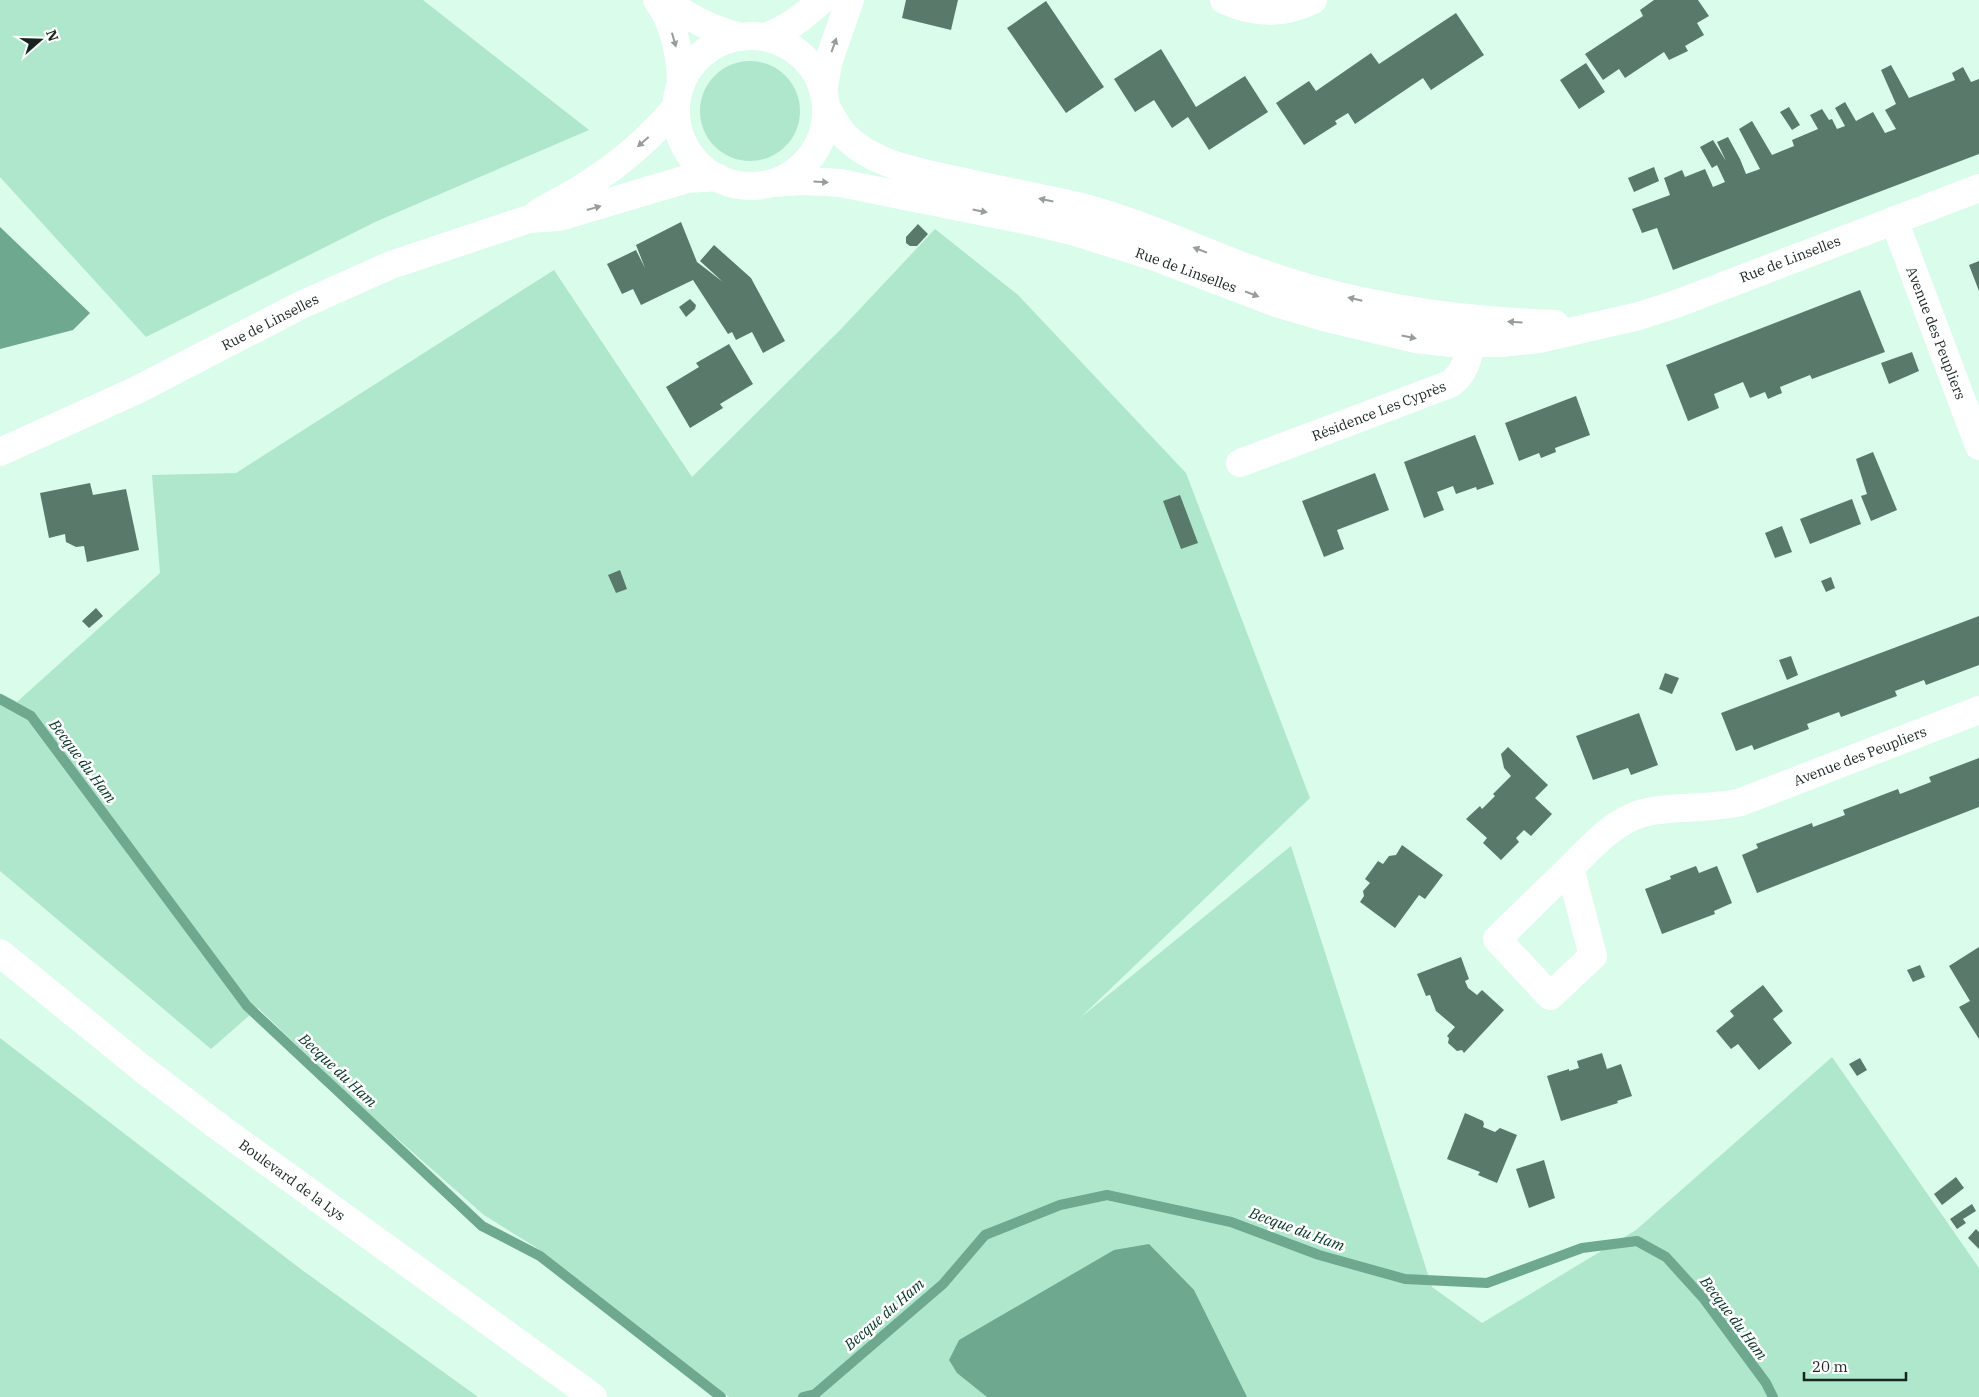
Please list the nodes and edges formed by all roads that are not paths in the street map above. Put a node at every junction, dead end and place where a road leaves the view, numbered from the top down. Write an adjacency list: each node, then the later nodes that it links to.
1 (657, 0): 8 (street, one-way to 8)
2 (665, 0): 7 (street)
3 (822, 0): 7 (street)
4 (850, 0): 9 (street, one-way to 4)
5 (1224, 0): 6 (street)
6 (1313, 0)
7 (753, 37): 8 (street); 9 (street)
8 (679, 95): 10 (street); 13 (street, Rue de Linselles, one-way to 13)
9 (824, 99): 11 (street); 15 (street, Rue de Linselles, one-way to 9)
10 (716, 178): 11 (street); 13 (street, Rue de Linselles, one-way to 10)
11 (772, 183): 15 (street, Rue de Linselles, one-way to 15)
12 (1979, 188): 14 (street, Rue de Linselles)
13 (529, 219): 17 (street, Rue de Linselles)
14 (1894, 220): 15 (street, Rue de Linselles); 16 (street, Avenue des Peupliers)
15 (1472, 331): 18 (street, Résidence Les Cyprès)
16 (1979, 446)
17 (6, 448)
18 (1240, 463)
19 (1979, 710): 20 (street, Avenue des Peupliers)
20 (1570, 868)
21 (0, 953): 22 (street, Boulevard de la Lys)
22 (592, 1397)

